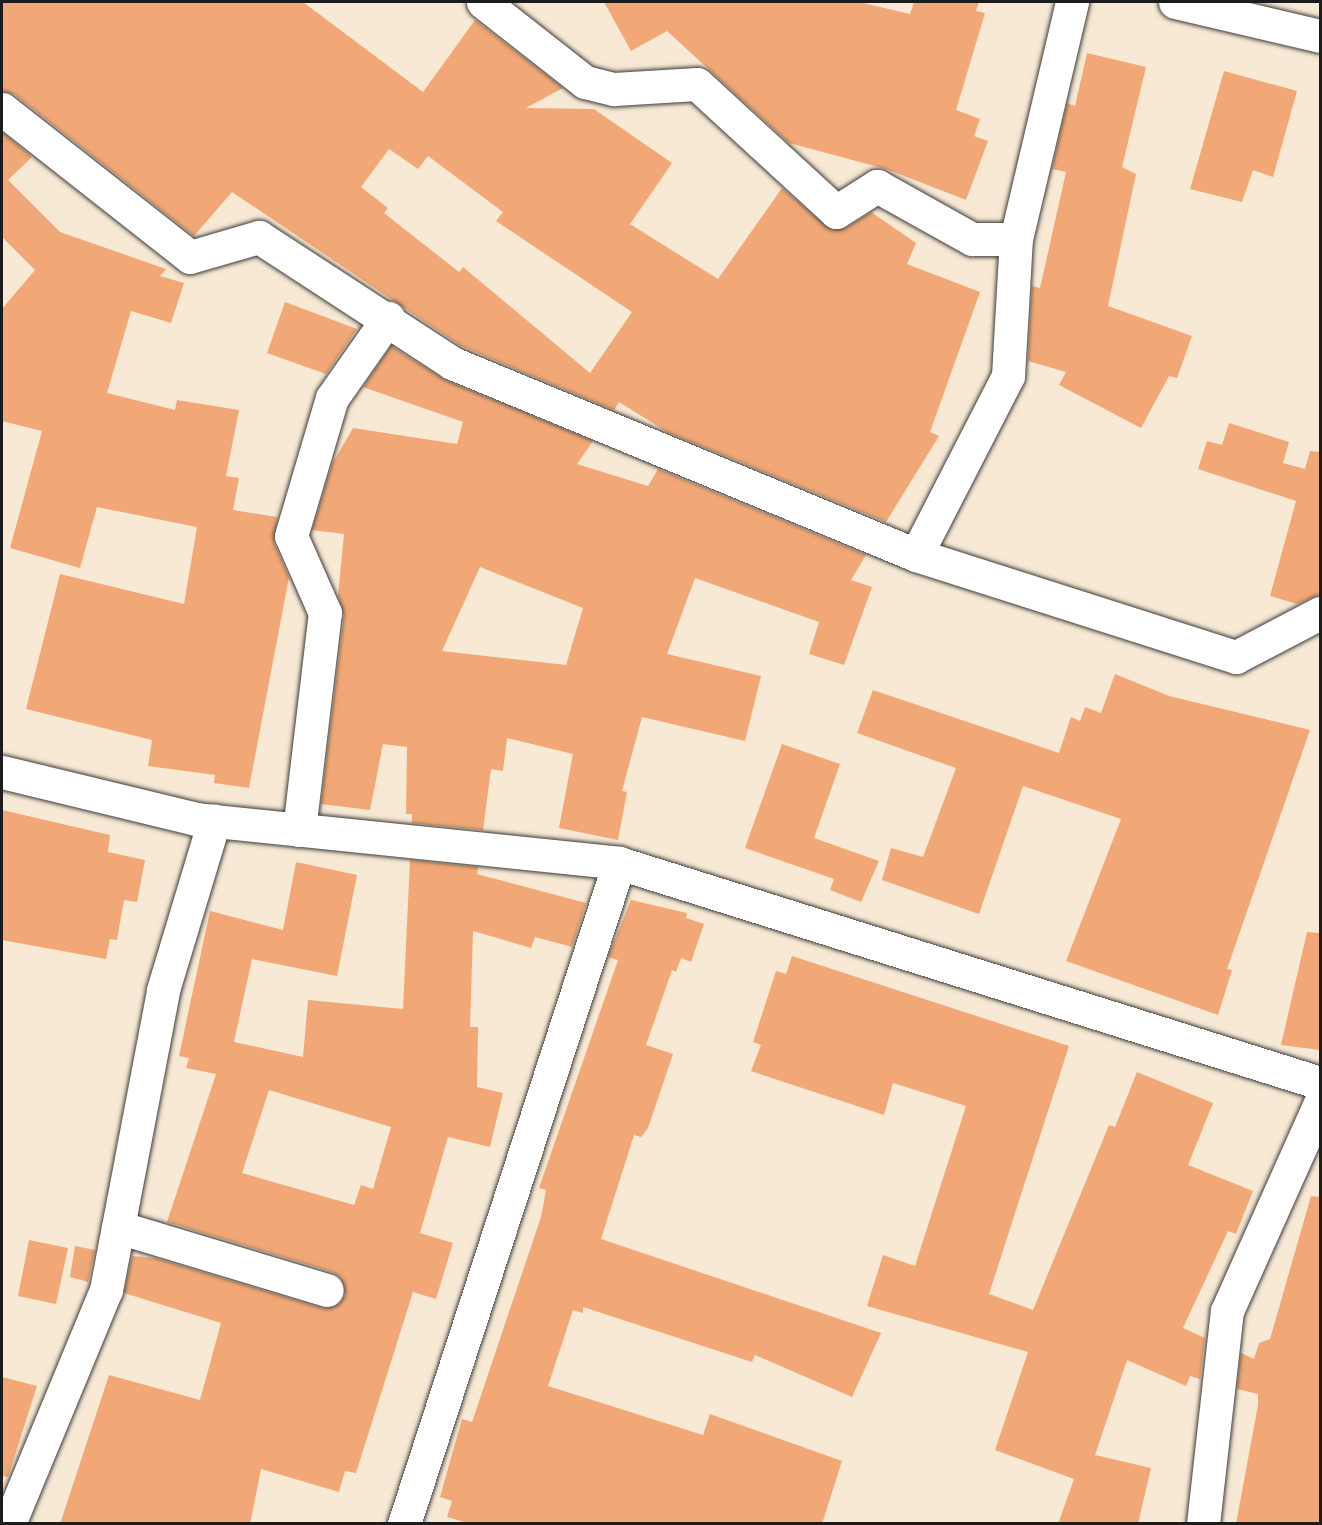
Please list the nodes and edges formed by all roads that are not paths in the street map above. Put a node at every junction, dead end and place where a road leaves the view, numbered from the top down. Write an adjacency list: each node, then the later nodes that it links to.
1 (483, 2): 6 (street)
2 (1072, 2): 6 (street)
3 (1174, 2): 4 (street)
4 (1320, 36)
5 (2, 110): 7 (street)
6 (1016, 239): 8 (street)
7 (388, 318): 8 (street); 12 (street)
8 (916, 555): 9 (street)
9 (1320, 614)
10 (2, 772): 11 (street)
11 (214, 821): 12 (street); 16 (street)
12 (299, 830): 13 (street)
13 (620, 862): 14 (street); 19 (street)
14 (1320, 1083)
15 (1320, 1103): 20 (street)
16 (118, 1227): 17 (street); 18 (street)
17 (327, 1290)
18 (9, 1524)
19 (404, 1524)
20 (1203, 1524)

